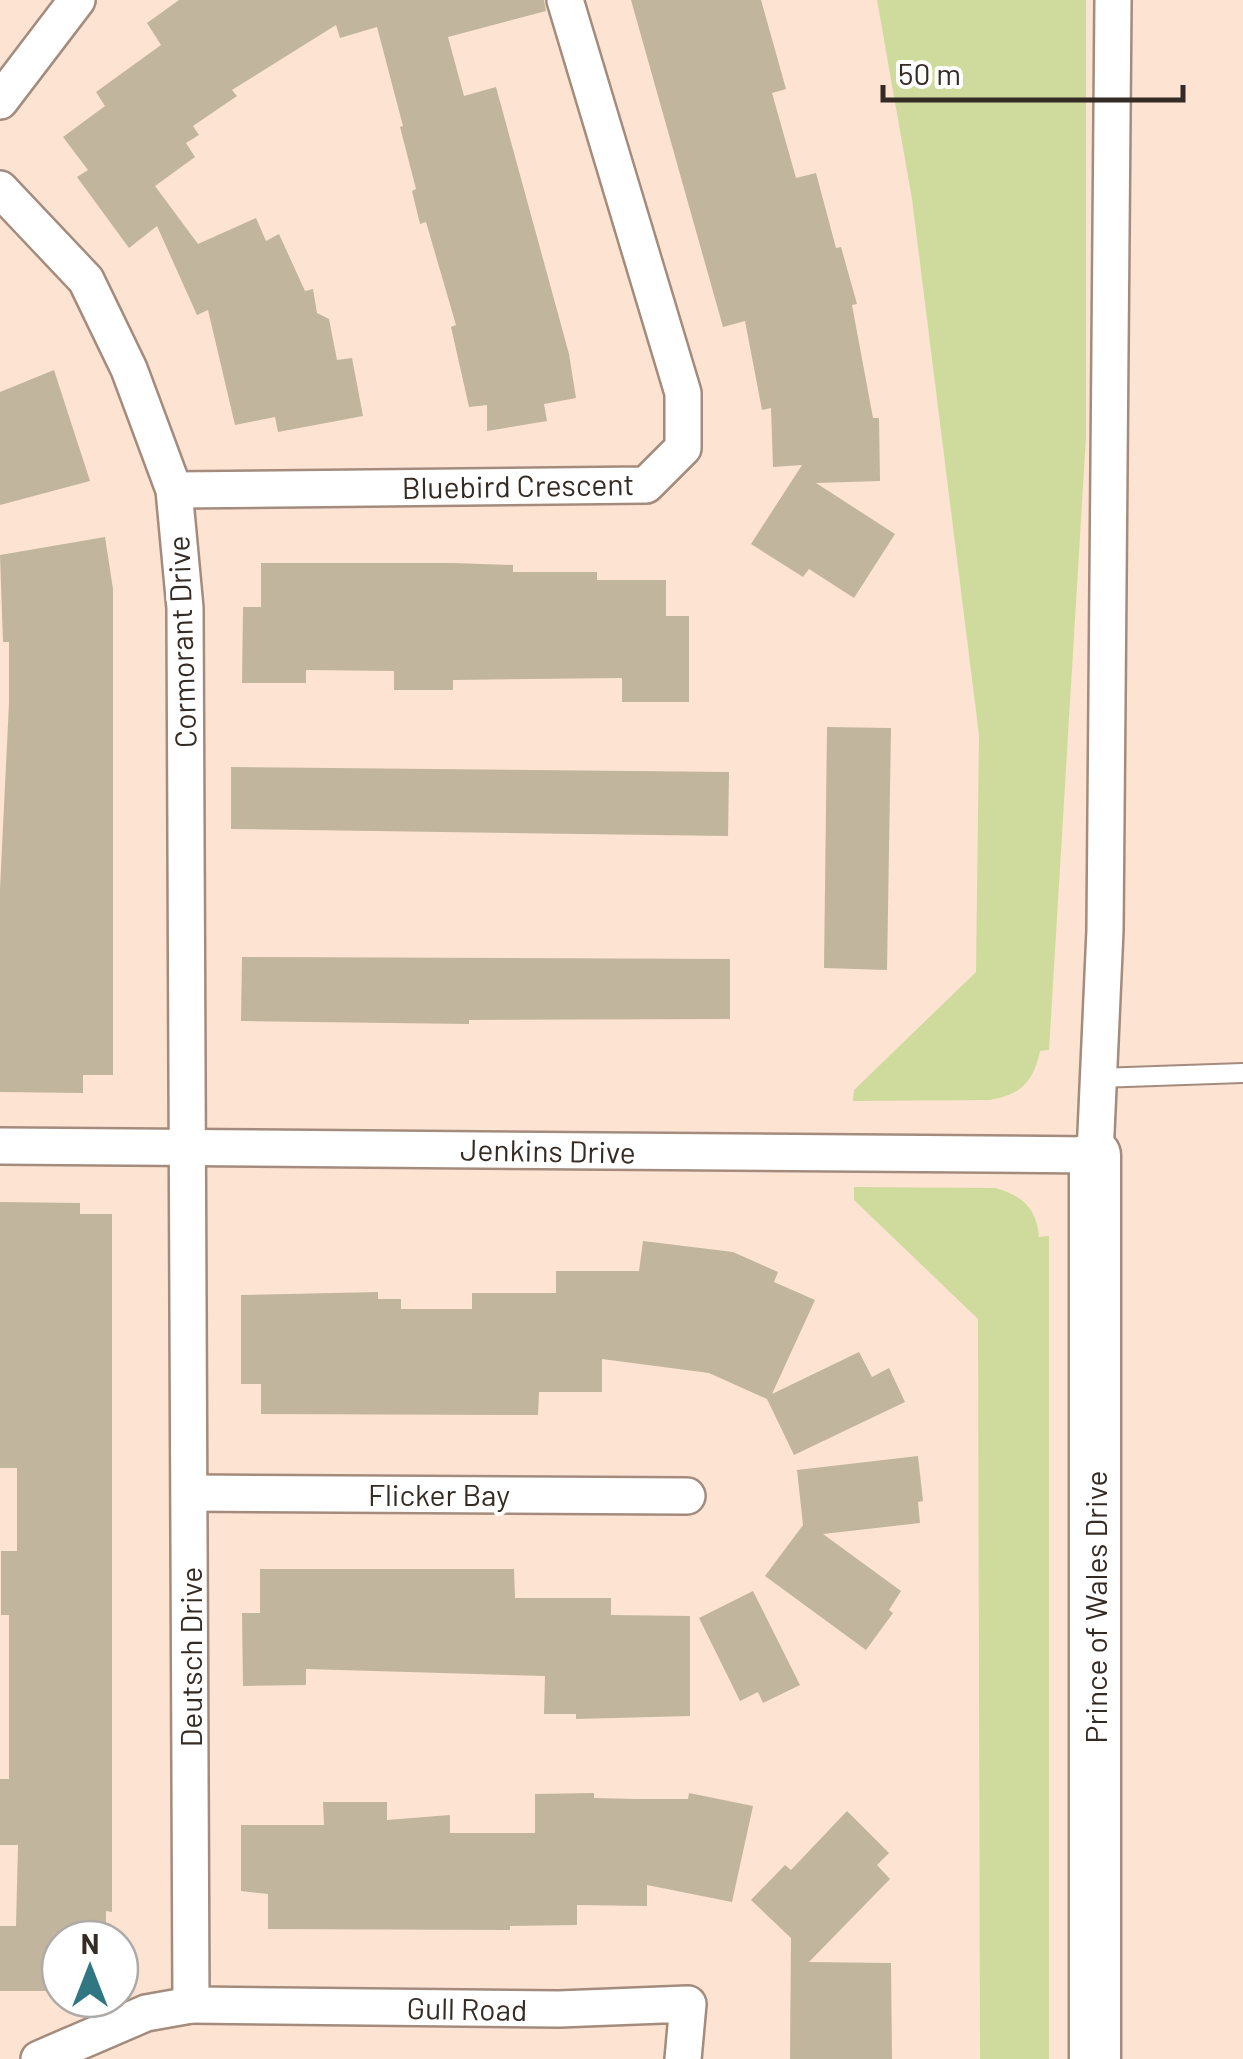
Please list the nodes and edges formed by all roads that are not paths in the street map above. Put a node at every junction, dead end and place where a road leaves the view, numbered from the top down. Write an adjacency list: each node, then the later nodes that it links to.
1 (77, 0): 4 (street)
2 (565, 0): 6 (street, Bluebird Crescent)
3 (1113, 0): 8 (street)
4 (0, 101)
5 (0, 189): 6 (street, Cormorant Drive)
6 (174, 490): 10 (street, Cormorant Drive)
7 (1243, 1073): 8 (lane)
8 (1098, 1078): 11 (street)
9 (0, 1146): 10 (street, Jenkins Drive)
10 (188, 1147): 11 (street, Jenkins Drive); 12 (street, Deutsch Drive)
11 (1095, 1155): 17 (main road, Prince of Wales Drive)
12 (190, 1493): 13 (street, Flicker Bay); 14 (street, Deutsch Drive)
13 (687, 1496)
14 (191, 2005): 15 (street); 16 (street, Gull Road)
15 (39, 2059)
16 (682, 2059)
17 (1095, 2059)

